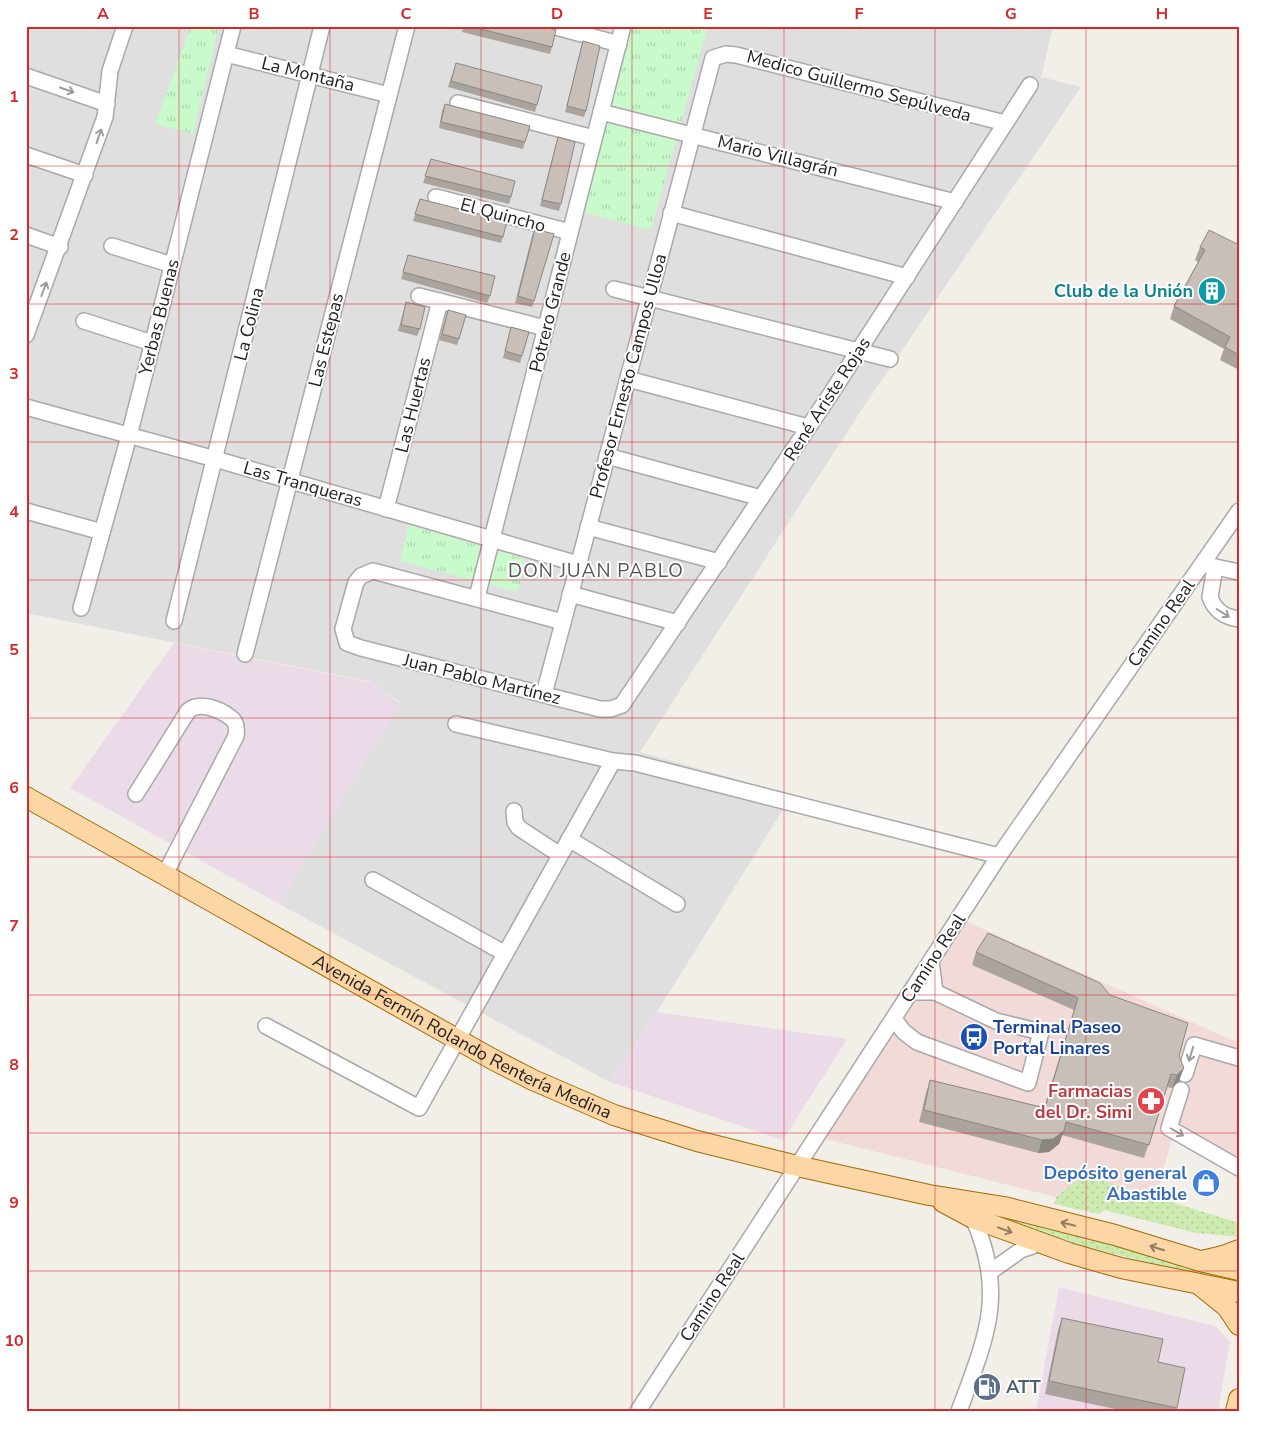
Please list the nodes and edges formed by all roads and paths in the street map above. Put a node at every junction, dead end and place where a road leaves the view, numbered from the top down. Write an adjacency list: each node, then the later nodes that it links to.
1 (125, 26): 15 (street)
2 (233, 26): 8 (street, Yerbas Buenas)
3 (322, 26): 10 (street, La Colina)
4 (407, 26): 13 (street, Las Estepas)
5 (552, 26): 7 (street)
6 (623, 26): 7 (street, Potrero Grande)
7 (619, 44): 16 (street, Potrero Grande)
8 (226, 54): 10 (street, La Montaña); 29 (street, Yerbas Buenas)
9 (713, 58): 17 (street, Medico Guillermo Sepúlveda); 18 (street, Profesor Ernesto Campos Ulloa)
10 (310, 75): 13 (street, La Montaña); 47 (street, La Colina)
11 (26, 76): 15 (street, one-way to 15)
12 (1030, 85): 17 (street, René Ariste Rojas)
13 (390, 95): 48 (street, Las Estepas)
14 (458, 103): 19 (street)
15 (107, 104): 21 (street, one-way to 15)
16 (601, 112): 18 (street, Mario Villagrán); 19 (street, Potrero Grande)
17 (1005, 123): 23 (street, René Ariste Rojas)
18 (692, 134): 23 (street, Mario Villagrán); 24 (street, Profesor Ernesto Campos Ulloa)
19 (594, 138): 25 (street, Potrero Grande)
20 (26, 155): 21 (street)
21 (85, 175): 28 (street)
22 (436, 197): 25 (street, El Quincho)
23 (955, 202): 30 (street, René Ariste Rojas)
24 (671, 213): 30 (street); 33 (street, Profesor Ernesto Campos Ulloa)
25 (570, 232): 37 (street, Potrero Grande)
26 (26, 235): 28 (street)
27 (112, 246): 29 (street)
28 (60, 247): 35 (street, one-way to 28)
29 (172, 265): 39 (street, Yerbas Buenas)
30 (907, 277): 40 (street, René Ariste Rojas)
31 (614, 289): 33 (street)
32 (419, 296): 34 (street)
33 (649, 298): 40 (street); 42 (street, Profesor Ernesto Campos Ulloa)
34 (440, 301): 37 (street); 50 (street, Las Huertas)
35 (29, 318): 38 (street)
36 (84, 320): 39 (street)
37 (546, 328): 55 (street, Potrero Grande)
38 (26, 335)
39 (152, 343): 45 (street, Yerbas Buenas)
40 (858, 351): 41 (street); 44 (street, René Ariste Rojas)
41 (890, 359)
42 (628, 378): 44 (street); 46 (street, Profesor Ernesto Campos Ulloa)
43 (26, 407): 45 (street, Las Tranqueras)
44 (808, 427): 49 (street, René Ariste Rojas)
45 (129, 436): 47 (street, Las Tranqueras); 54 (street, Yerbas Buenas)
46 (607, 456): 49 (street); 53 (street, Profesor Ernesto Campos Ulloa)
47 (215, 459): 48 (street, Las Tranqueras); 64 (street, La Colina)
48 (290, 481): 50 (street, Las Tranqueras); 67 (street, Las Estepas)
49 (761, 498): 56 (street, René Ariste Rojas)
50 (386, 509): 55 (street, Las Tranqueras)
51 (26, 511): 54 (street)
52 (1239, 511): 58 (street, Camino Real)
53 (588, 527): 56 (street); 57 (street, Profesor Ernesto Campos Ulloa)
54 (102, 532): 62 (street, Yerbas Buenas)
55 (492, 539): 57 (street, Las Tranqueras); 61 (street, Potrero Grande)
56 (719, 562): 66 (street, René Ariste Rojas)
57 (578, 564): 60 (street, Profesor Ernesto Campos Ulloa)
58 (1208, 566): 59 (street); 63 (street, one-way to 63); 77 (street, Camino Real)
59 (1239, 572)
60 (570, 594): 65 (street, Profesor Ernesto Campos Ulloa); 66 (street)
61 (476, 598): 65 (street); 68 (street, Juan Pablo Martínez)
62 (82, 608)
63 (1239, 619)
64 (174, 621)
65 (563, 622): 68 (street, Profesor Ernesto Campos Ulloa)
66 (678, 623): 69 (street, René Ariste Rojas)
67 (245, 654)
68 (544, 694): 69 (street, Juan Pablo Martínez)
69 (617, 708)
70 (456, 724): 71 (street)
71 (613, 761): 75 (street); 77 (street)
72 (136, 794): 78 (street)
73 (26, 797): 78 (main road, Avenida Fermín Rolando Rentería Medina)
74 (514, 811): 76 (street)
75 (569, 839): 76 (street); 80 (street)
76 (560, 855): 81 (street)
77 (999, 856): 82 (street, Camino Real)
78 (165, 874): 89 (main road, Avenida Fermín Rolando Rentería Medina)
79 (374, 880): 81 (street)
80 (677, 904)
81 (504, 953): 89 (street)
82 (931, 961): 83 (street, Camino Real); 84 (street)
83 (911, 992): 84 (street); 85 (street, Camino Real)
84 (935, 992): 87 (street)
85 (894, 1019): 87 (street); 88 (street, Camino Real)
86 (266, 1026): 89 (street)
87 (910, 1037): 88 (street)
88 (881, 1038): 93 (street, Camino Real)
89 (456, 1039): 93 (main road, Avenida Fermín Rolando Rentería Medina)
90 (1239, 1058): 91 (street, one-way to 91)
91 (1185, 1074)
92 (1181, 1090): 94 (street, one-way to 94)
93 (797, 1166): 95 (main road, Avenida Fermín Rolando Rentería Medina); 106 (street, Camino Real)
94 (1239, 1168)
95 (929, 1195): 96 (main road, Avenida Fermín Rolando Rentería Medina); 99 (main road, Avenida Fermín Rolando Rentería Medina, one-way to 95)
96 (972, 1218): 97 (main road, Avenida Fermín Rolando Rentería Medina, one-way to 97); 101 (street)
97 (1041, 1243): 101 (street); 102 (main road, Avenida Fermín Rolando Rentería Medina)
98 (1239, 1250): 99 (main road)
99 (1200, 1261): 100 (main road, Avenida Fermín Rolando Rentería Medina)
100 (1239, 1270)
101 (990, 1272): 107 (street)
102 (1195, 1282): 103 (main road, Avenida Fermín Rolando Rentería Medina); 104 (main road)
103 (1239, 1292)
104 (1239, 1325)
105 (1239, 1399): 108 (main road)
106 (638, 1411)
107 (959, 1411)
108 (1236, 1411)

